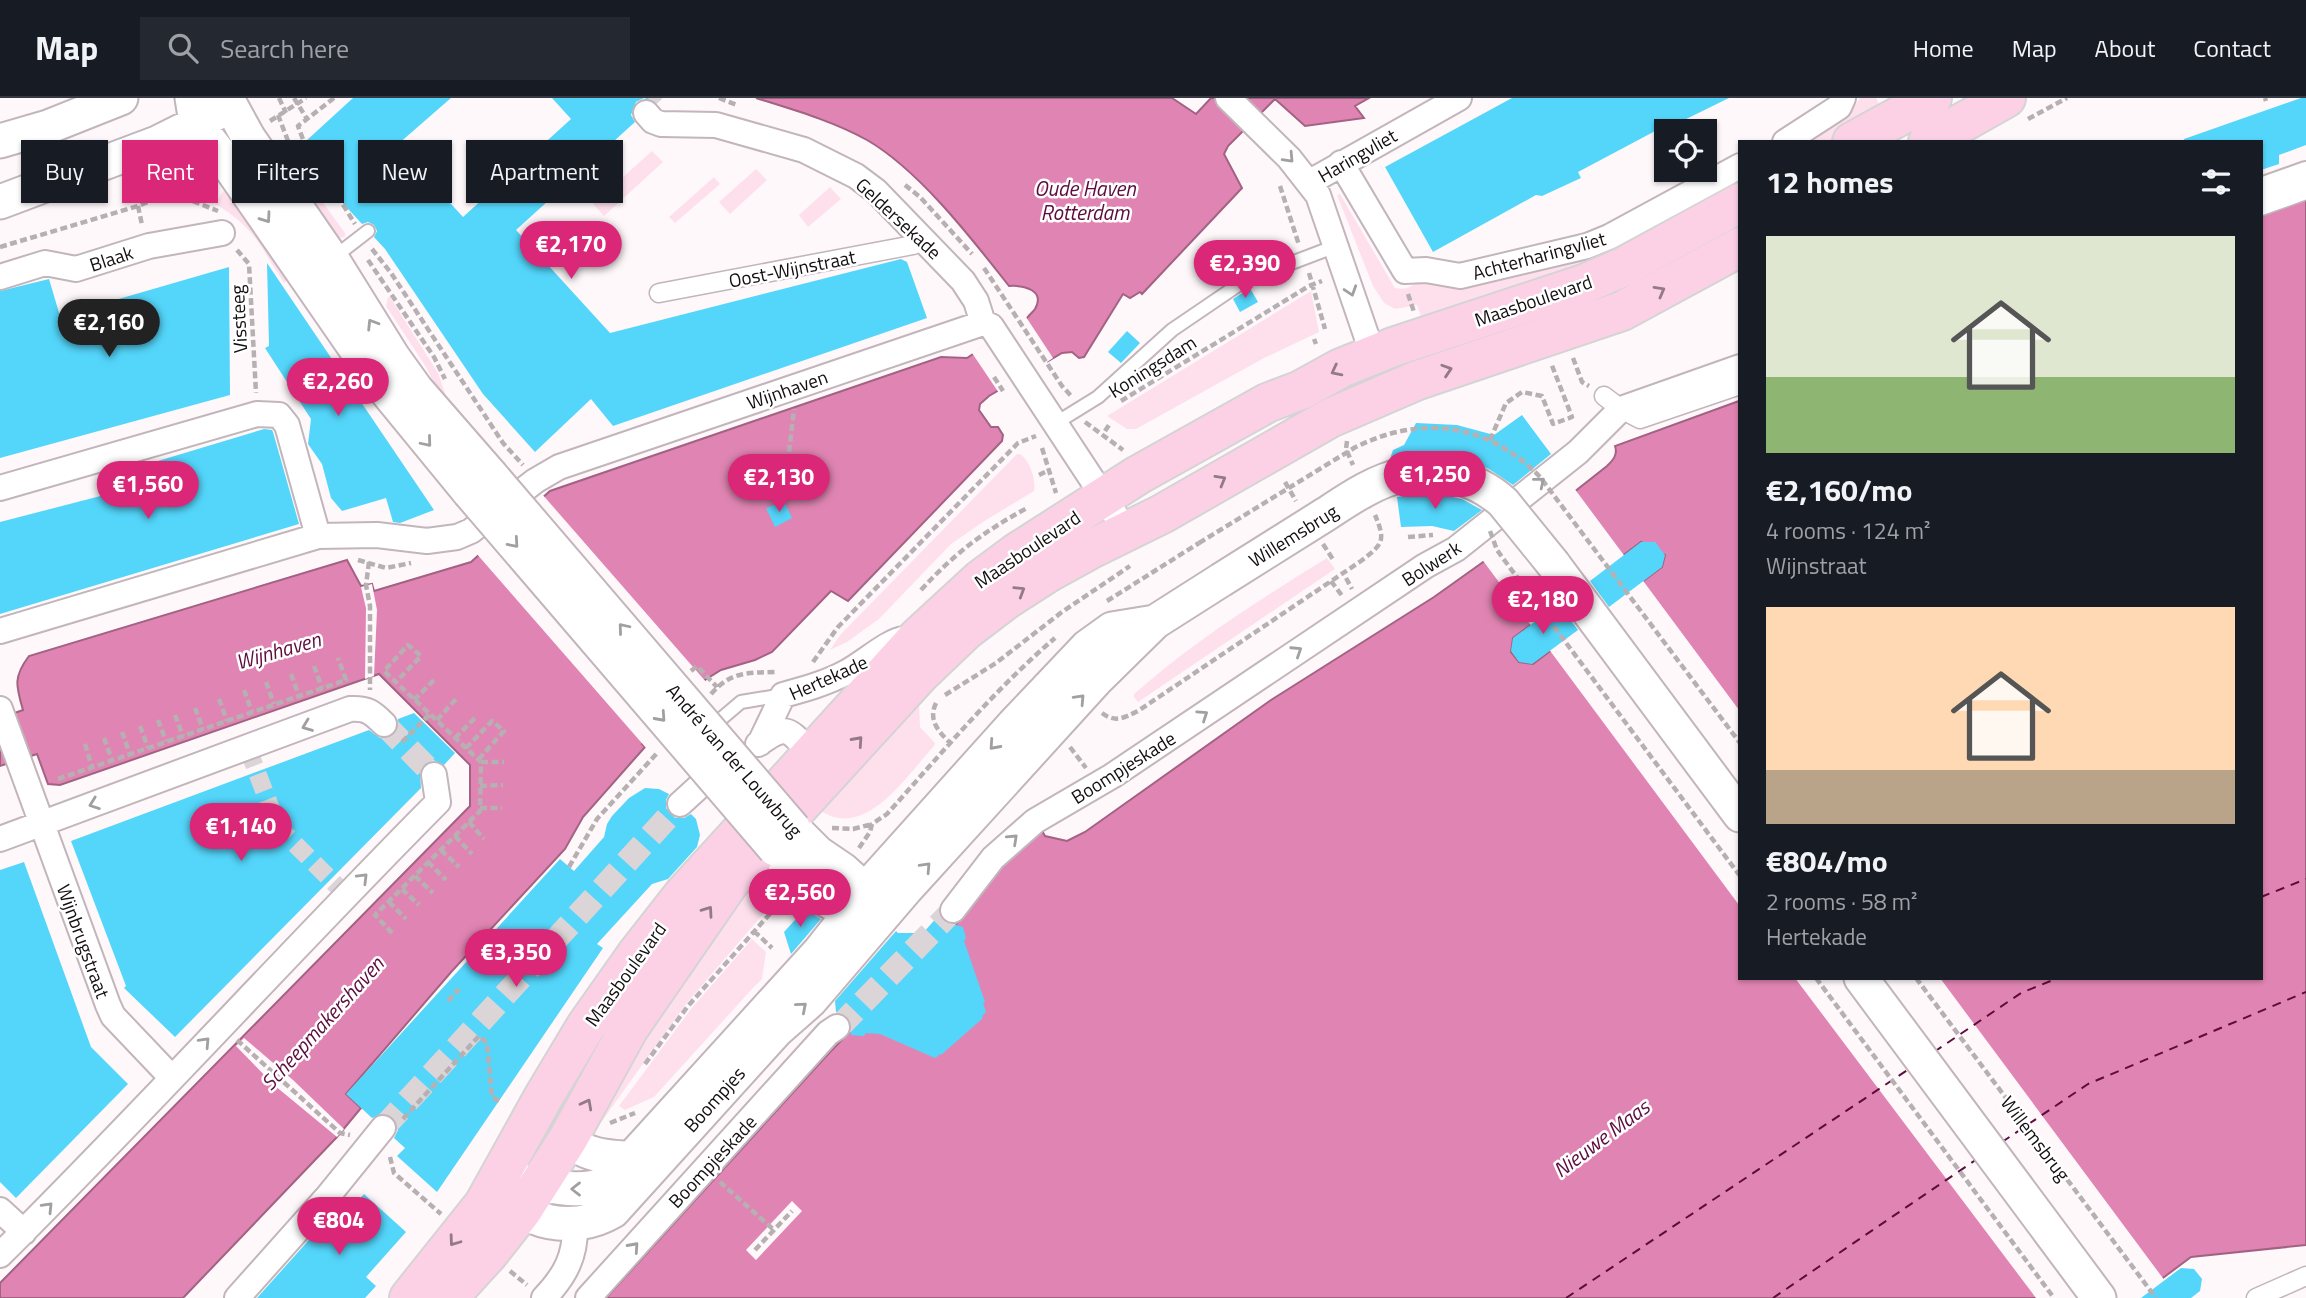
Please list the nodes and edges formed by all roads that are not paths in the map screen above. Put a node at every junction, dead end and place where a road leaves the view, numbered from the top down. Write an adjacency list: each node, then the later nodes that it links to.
1 (121, 98): 14 (main road)
2 (1227, 98): 18 (street, Haringvliet, one-way to 18)
3 (1459, 98): 15 (street, Haringvliet)
4 (1843, 98): 11 (street)
5 (1932, 98): 12 (main road)
6 (2006, 98): 10 (main road)
7 (232, 101): 9 (main road); 37 (main road, André van der Louwbrug, one-way to 7)
8 (650, 109): 25 (street, Geldersekade)
9 (194, 111): 21 (main road); 37 (main road, André van der Louwbrug, one-way to 37)
10 (1971, 130): 13 (main road)
11 (1787, 140)
12 (1856, 140)
13 (1935, 140)
14 (0, 141)
15 (1341, 163): 16 (street, Achterharingvliet); 18 (street, Haringvliet)
16 (1738, 167)
17 (2306, 174): 19 (street)
18 (1310, 182): 26 (street)
19 (2263, 189)
20 (2306, 190): 23 (street)
21 (0, 202)
22 (1738, 204): 31 (main road, Maasboulevard)
23 (2263, 205)
24 (222, 233): 28 (street, Blaak)
25 (925, 240): 29 (street, Oost-Wijnstraat); 30 (street, Geldersekade)
26 (1336, 246): 31 (street, one-way to 31); 36 (lane)
27 (1738, 248): 33 (main road, Maasboulevard, one-way to 27)
28 (0, 277)
29 (659, 293)
30 (990, 330): 36 (street, Geldersekade); 40 (street, Wijnhaven)
31 (1373, 355): 33 (main road); 39 (main road, Maasboulevard, one-way to 39)
32 (1738, 367): 35 (street)
33 (1409, 383): 41 (main road, Maasboulevard, one-way to 33)
34 (1738, 386): 35 (street)
35 (1611, 409): 44 (street, Bolwerk, one-way to 35)
36 (1056, 423): 39 (street)
37 (479, 483): 56 (main road, André van der Louwbrug, bridge)
38 (0, 488): 40 (street)
39 (1106, 497): 41 (street); 43 (main road, Maasboulevard)
40 (318, 536): 42 (street, Wijnhaven)
41 (1133, 546): 62 (main road, Maasboulevard, one-way to 41)
42 (0, 631)
43 (918, 637): 45 (street, Hertekade); 50 (main road, Maasboulevard)
44 (1240, 689): 57 (street, Boompjeskade, one-way to 44)
45 (783, 695): 48 (lane); 49 (street, Hertekade)
46 (1, 713): 54 (street, Wijnbrugstraat)
47 (378, 718): 54 (street, one-way to 54)
48 (715, 724)
49 (760, 743): 50 (street, Hertekade); 52 (street, Hertekade)
50 (810, 753): 64 (main road, Maasboulevard)
51 (434, 775): 60 (street, one-way to 51)
52 (680, 804)
53 (1738, 812): 56 (main road, Willemsbrug, bridge)
54 (41, 823): 55 (street); 60 (street, Wijnbrugstraat)
55 (0, 839)
56 (865, 907): 63 (main road, Boompjes); 66 (main road, Boompjes, one-way to 56)
57 (953, 910)
58 (1862, 980): 75 (main road)
59 (837, 1027): 74 (street, Boompjeskade, one-way to 59)
60 (172, 1078): 67 (street, one-way to 60)
61 (372, 1133): 71 (street)
62 (581, 1146): 63 (main road); 64 (main road, Maasboulevard)
63 (633, 1158): 64 (main road, Boompjes, one-way to 64)
64 (519, 1194): 66 (main road, Boompjes); 72 (main road, one-way to 72); 73 (main road)
65 (0, 1210): 67 (street)
66 (575, 1224): 70 (street)
67 (24, 1232): 68 (street)
68 (0, 1255)
69 (2306, 1276): 76 (street)
70 (534, 1289)
71 (237, 1298)
72 (409, 1298)
73 (447, 1298)
74 (589, 1298)
75 (2099, 1298)
76 (2256, 1298)

